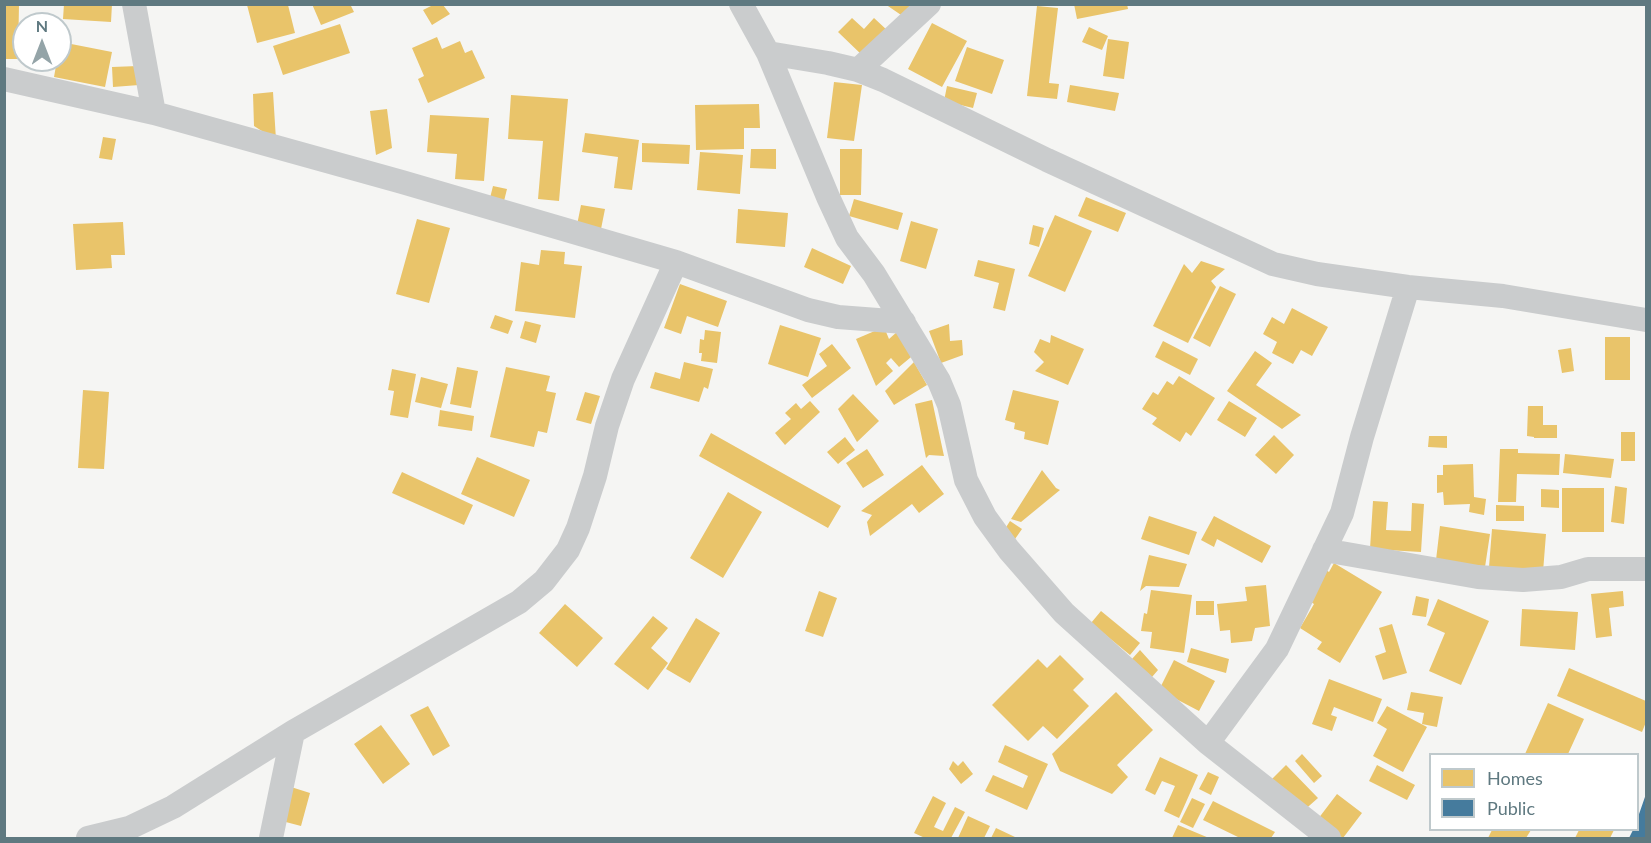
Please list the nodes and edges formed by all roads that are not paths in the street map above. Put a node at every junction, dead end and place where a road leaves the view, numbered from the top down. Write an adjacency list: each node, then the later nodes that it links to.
1 (134, 4): 7 (street)
2 (741, 4): 4 (street)
3 (929, 4): 5 (street)
4 (768, 54): 5 (street); 11 (street)
5 (858, 70): 9 (street)
6 (4, 79): 7 (street)
7 (154, 113): 8 (street)
8 (676, 262): 11 (street); 14 (street)
9 (1408, 287): 10 (street); 12 (street)
10 (1647, 320)
11 (904, 322): 15 (street)
12 (1324, 550): 13 (street); 15 (street)
13 (1647, 569)
14 (293, 732): 16 (street); 17 (street)
15 (1208, 743): 18 (street)
16 (88, 838)
17 (270, 838)
18 (1329, 838)

